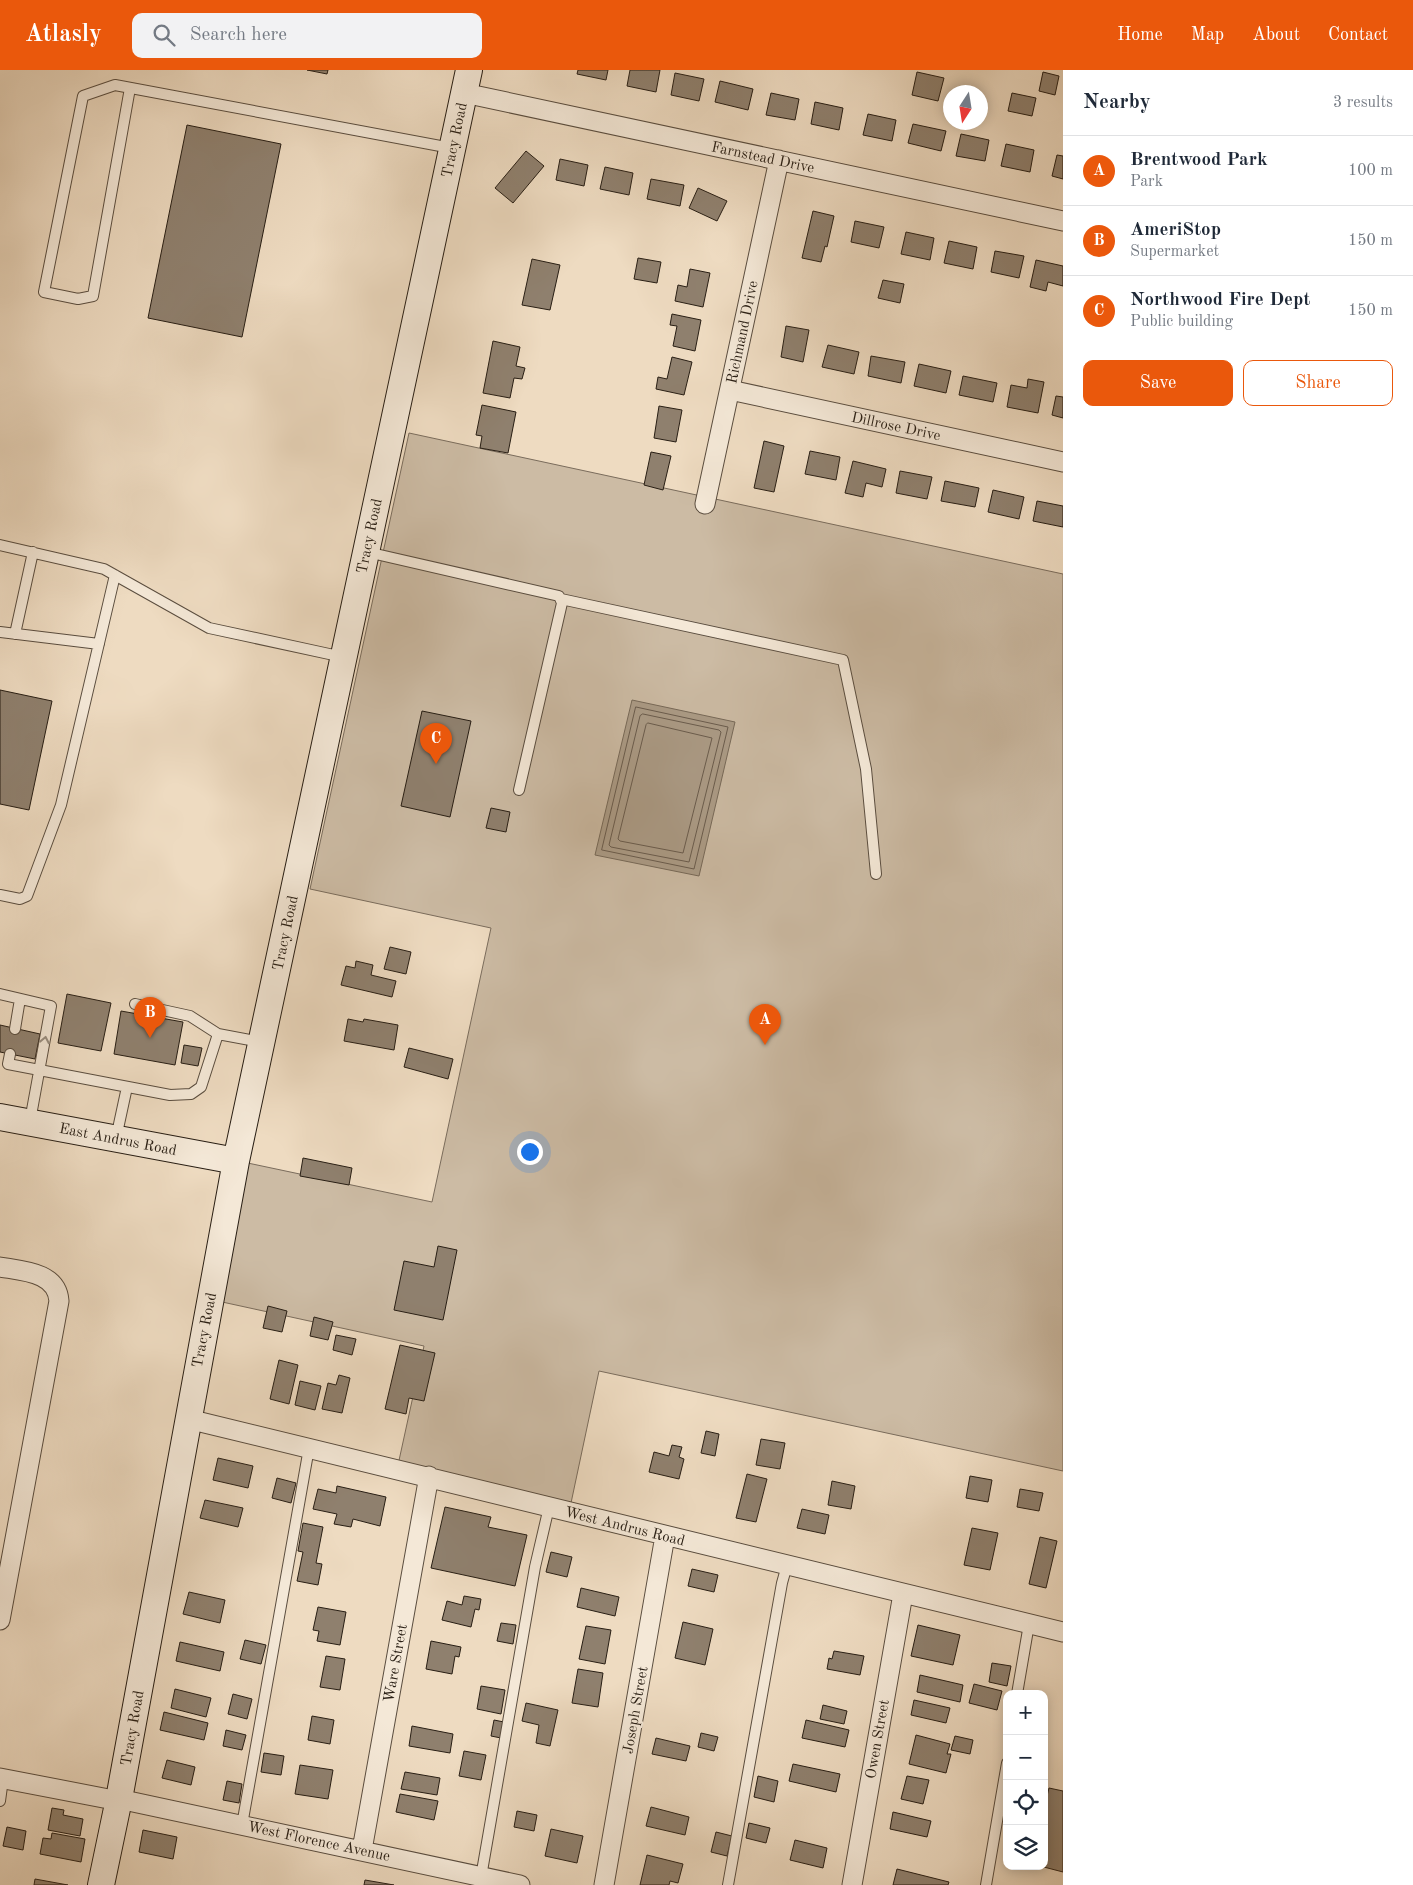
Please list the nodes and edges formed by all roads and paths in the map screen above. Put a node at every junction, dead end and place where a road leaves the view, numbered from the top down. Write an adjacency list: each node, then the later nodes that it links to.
1 (466, 81): 3 (street, Tracy Road); 4 (street, Farnstead Drive)
2 (130, 88): 2 (lane); 3 (lane)
3 (452, 148): 11 (street, Tracy Road)
4 (779, 160): 5 (street, Farnstead Drive); 6 (street, Richmand Drive)
5 (1063, 221)
6 (730, 390): 7 (street, Dillrose Drive); 8 (street, Richmand Drive)
7 (1063, 462)
8 (705, 504)
9 (0, 545): 10 (lane)
10 (33, 552): 12 (lane); 15 (lane)
11 (366, 552): 13 (lane); 17 (street, Tracy Road)
12 (115, 575): 16 (lane); 17 (lane)
13 (561, 599): 18 (lane); 19 (lane)
14 (0, 632): 15 (lane)
15 (15, 634): 16 (lane)
16 (99, 644): 20 (lane)
17 (344, 658): 26 (street, Tracy Road)
18 (519, 790)
19 (876, 874)
20 (0, 895)
21 (0, 994): 22 (lane)
22 (20, 999): 24 (lane); 28 (lane, one-way to 22)
23 (136, 1004): 25 (lane)
24 (15, 1028)
25 (218, 1034): 26 (lane); 29 (lane)
26 (262, 1042): 33 (street, Tracy Road)
27 (6, 1060): 28 (lane)
28 (40, 1069): 29 (lane); 31 (lane)
29 (127, 1087): 32 (lane)
30 (0, 1117): 31 (street, East Andrus Road)
31 (30, 1122): 32 (street, East Andrus Road)
32 (116, 1138): 33 (street, East Andrus Road)
33 (236, 1161): 35 (street, Tracy Road)
34 (0, 1267): 42 (street)
35 (188, 1419): 36 (street, West Andrus Road); 48 (street, Tracy Road)
36 (309, 1448): 37 (street, West Andrus Road); 50 (lane)
37 (429, 1476): 38 (street, West Andrus Road); 51 (street, Ware Street)
38 (549, 1507): 39 (street, West Andrus Road); 52 (lane)
39 (665, 1536): 40 (street, West Andrus Road); 55 (street, Joseph Street)
40 (787, 1565): 41 (street, West Andrus Road); 56 (lane)
41 (903, 1594): 43 (street, West Andrus Road); 57 (street, Owen Street)
42 (0, 1620)
43 (1029, 1624): 44 (street, West Andrus Road); 45 (lane)
44 (1063, 1632)
45 (1018, 1690)
46 (2, 1778): 48 (street, West Florence Avenue); 49 (lane)
47 (1004, 1780): 58 (lane)
48 (119, 1800): 50 (street, West Florence Avenue); 53 (street, Tracy Road)
49 (0, 1801)
50 (242, 1825): 51 (street, West Florence Avenue)
51 (362, 1850): 52 (street, West Florence Avenue)
52 (481, 1876): 54 (street, West Florence Avenue)
53 (101, 1885)
54 (520, 1885)
55 (604, 1885)
56 (728, 1885)
57 (852, 1885)
58 (986, 1885)

